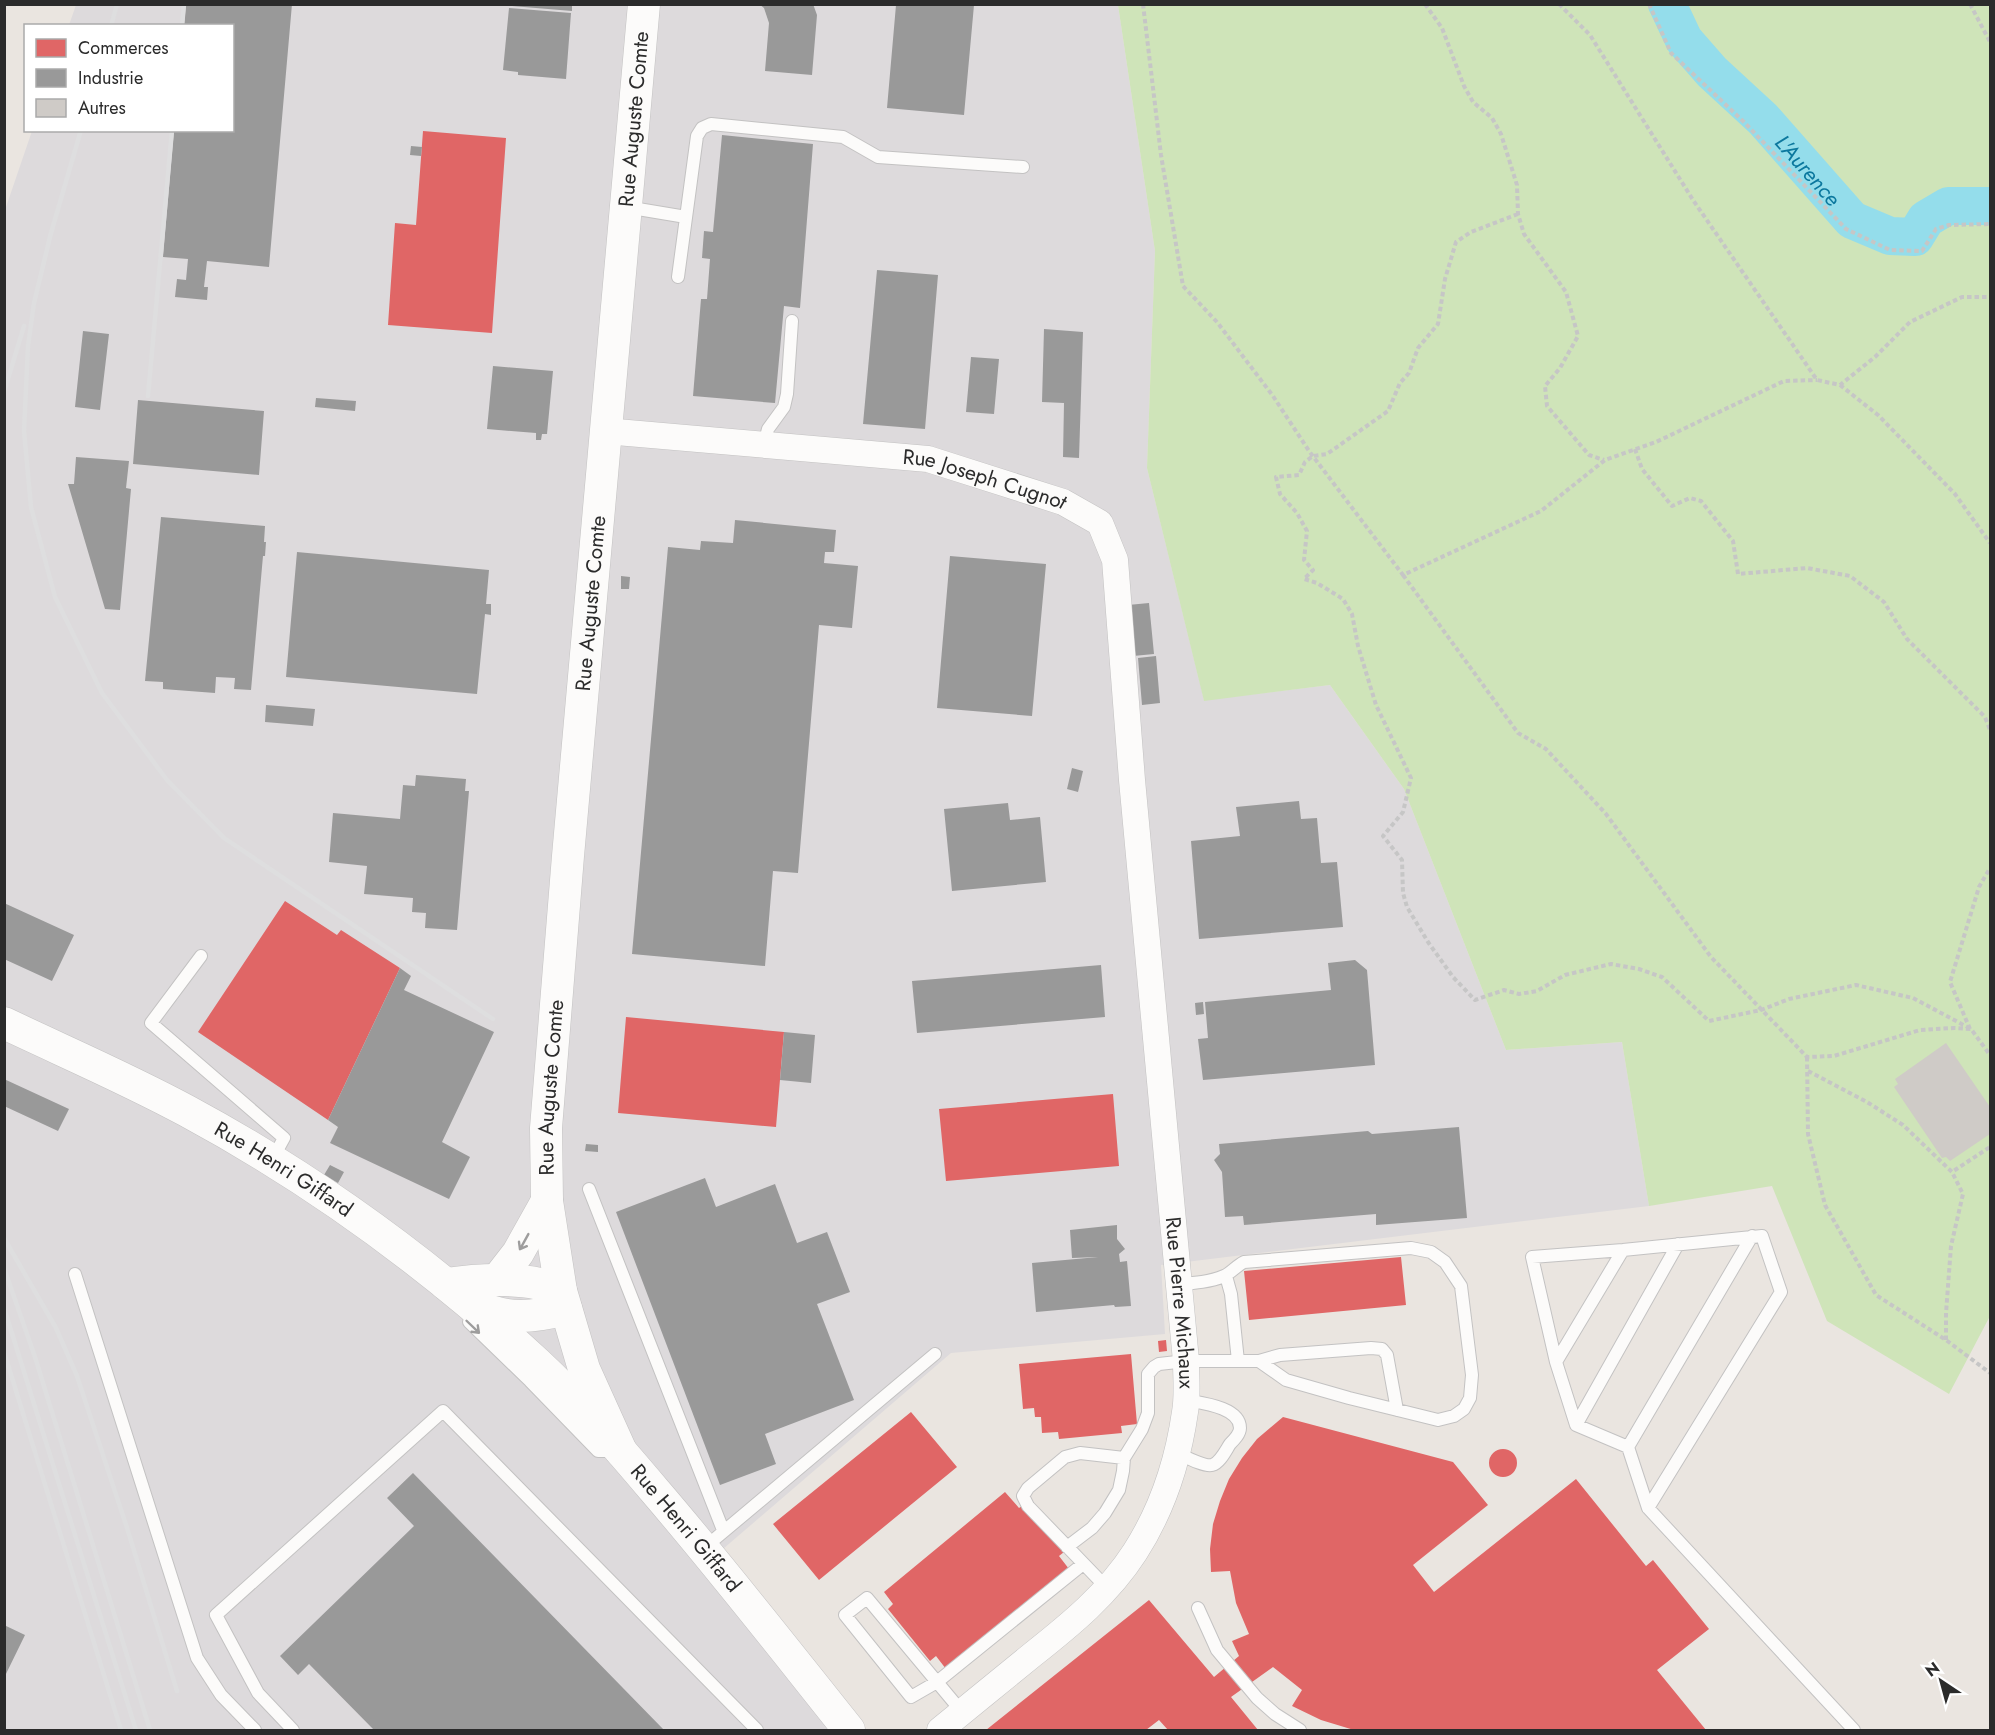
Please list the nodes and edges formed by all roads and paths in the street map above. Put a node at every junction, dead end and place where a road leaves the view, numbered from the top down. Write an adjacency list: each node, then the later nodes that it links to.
1 (644, 4): 9 (street, Rue Auguste Comte)
2 (1143, 4): 21 (path)
3 (1425, 4): 10 (path)
4 (1559, 4): 16 (path)
5 (1649, 4): 12 (path)
6 (1970, 4): 7 (path)
7 (1990, 42)
8 (1023, 167): 11 (lane)
9 (625, 207): 11 (lane); 18 (street, Rue Auguste Comte)
10 (1518, 214): 21 (path); 22 (path)
11 (686, 216): 13 (lane)
12 (1990, 224)
13 (678, 277)
14 (1990, 297): 17 (path)
15 (792, 321): 19 (lane)
16 (1817, 380): 17 (path); 20 (path)
17 (1840, 385): 23 (path)
18 (605, 431): 19 (street, Rue Joseph Cugnot); 39 (street, Rue Auguste Comte)
19 (764, 445): 26 (street, Rue Joseph Cugnot)
20 (1635, 449): 22 (path); 25 (path)
21 (1313, 456): 24 (path); 29 (path)
22 (1605, 460): 24 (path)
23 (1990, 543)
24 (1403, 575): 29 (path)
25 (1990, 729)
26 (1132, 780): 47 (street, Rue Pierre Michaux)
27 (1990, 868): 31 (path)
28 (201, 957): 36 (lane)
29 (1761, 1010): 31 (path); 33 (path)
30 (4, 1023): 36 (street, Rue Henri Giffard)
31 (1971, 1029): 32 (path); 33 (path)
32 (1990, 1055)
33 (1807, 1057): 34 (path)
34 (1807, 1070): 37 (path); 50 (path)
35 (1990, 1147): 37 (path)
36 (260, 1154): 42 (lane); 48 (street, Rue Henri Giffard)
37 (1952, 1172): 50 (path)
38 (589, 1189): 65 (lane)
39 (547, 1201): 46 (street, one-way to 46); 49 (street, Rue Auguste Comte)
40 (1752, 1236): 41 (lane); 60 (lane); 64 (lane)
41 (1678, 1244): 43 (lane); 59 (lane)
42 (374, 1245)
43 (1623, 1250): 55 (lane); 55 (lane)
44 (75, 1274): 72 (lane)
45 (1226, 1276): 47 (lane); 53 (lane); 58 (lane)
46 (497, 1280): 48 (street); 49 (street)
47 (1179, 1284): 52 (street, Rue Pierre Michaux)
48 (456, 1298): 49 (street); 61 (street, Rue Henri Giffard); 61 (lane, one-way to 61)
49 (563, 1300): 61 (street, Rue Auguste Comte)
50 (1946, 1340): 56 (path)
51 (935, 1354): 65 (lane)
52 (1186, 1361): 53 (lane); 57 (street, Rue Pierre Michaux); 63 (lane)
53 (1238, 1361): 54 (lane)
54 (1259, 1361): 58 (lane); 58 (lane)
55 (1556, 1362): 59 (lane)
56 (1990, 1373)
57 (1186, 1400): 62 (street, Rue Pierre Michaux); 62 (lane)
58 (1397, 1410)
59 (1576, 1425): 60 (lane)
60 (1628, 1447): 64 (lane)
61 (621, 1451): 65 (street, Rue Henri Giffard)
62 (1177, 1453): 68 (street, Rue Pierre Michaux)
63 (1124, 1458): 66 (lane); 66 (lane)
64 (1648, 1508): 78 (lane)
65 (713, 1539): 75 (street, Rue Henri Giffard)
66 (1067, 1547): 67 (lane)
67 (1083, 1564): 68 (lane); 70 (lane)
68 (1107, 1588): 71 (street, Rue Pierre Michaux)
69 (1198, 1608): 77 (lane)
70 (937, 1682): 70 (lane); 71 (lane)
71 (962, 1712): 76 (street, Rue Pierre Michaux)
72 (255, 1731)
73 (293, 1731): 74 (lane)
74 (757, 1731)
75 (849, 1731)
76 (940, 1731)
77 (1300, 1731)
78 (1854, 1731)

